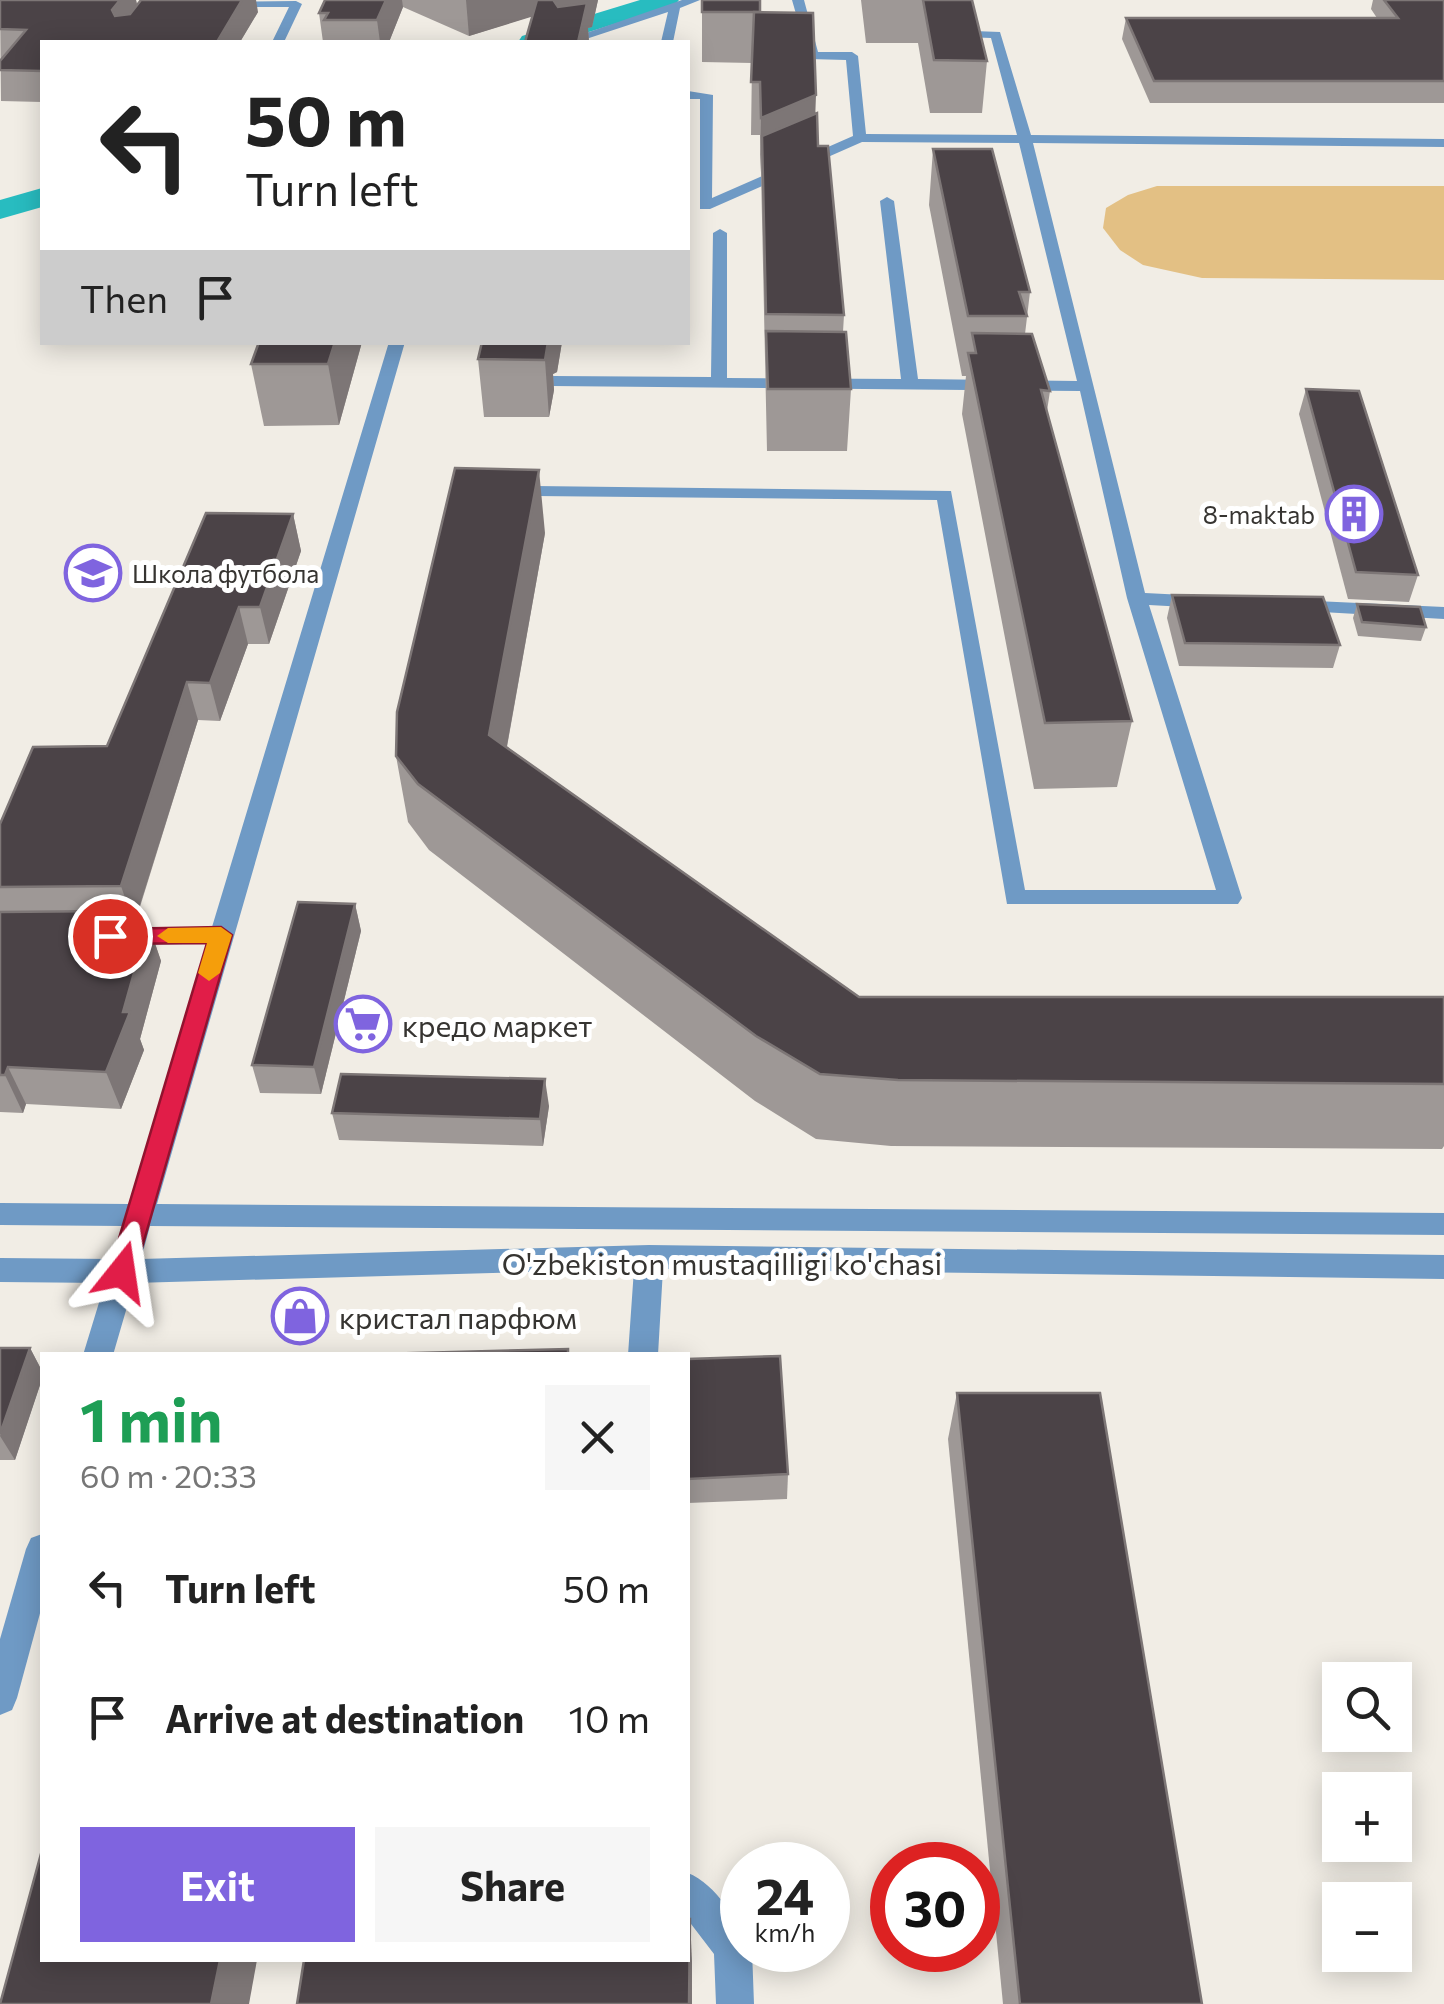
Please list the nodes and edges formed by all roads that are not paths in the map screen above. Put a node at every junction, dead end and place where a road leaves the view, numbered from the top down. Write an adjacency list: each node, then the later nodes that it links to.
1 (694, 0): 5 (street)
2 (798, 0): 10 (street)
3 (927, 0): 11 (street)
4 (208, 4): 6 (street)
5 (675, 6): 7 (street); 8 (street)
6 (279, 40)
7 (572, 40)
8 (667, 40)
9 (690, 95): 14 (street)
10 (860, 138): 11 (street); 14 (street)
11 (1025, 139): 12 (street); 21 (street)
12 (1444, 142)
13 (886, 202): 20 (street)
14 (705, 206): 15 (street)
15 (690, 211)
16 (720, 233): 19 (street)
17 (397, 345): 27 (street)
18 (552, 381): 19 (street)
19 (719, 382): 20 (street)
20 (910, 384): 21 (street)
21 (1087, 386): 23 (street)
22 (535, 491): 23 (street)
23 (1136, 598): 24 (street)
24 (1232, 603)
25 (1271, 605): 26 (street)
26 (1444, 613)
27 (221, 935): 28 (street); 30 (street)
28 (92, 937)
29 (0, 1214): 30 (street, O'zbekiston mustaqilligi ko'chasi)
30 (137, 1214): 31 (street, O'zbekiston mustaqilligi ko'chasi); 35 (street)
31 (1444, 1224)
32 (650, 1258): 33 (street, O'zbekiston mustaqilligi ko'chasi); 35 (street, O'zbekiston mustaqilligi ko'chasi); 37 (street)
33 (1444, 1268)
34 (0, 1270): 35 (street, O'zbekiston mustaqilligi ko'chasi)
35 (122, 1272): 36 (street)
36 (99, 1352)
37 (644, 1352)
38 (40, 1556): 39 (street)
39 (0, 1698)
40 (690, 1894): 41 (street)
41 (735, 2004)

